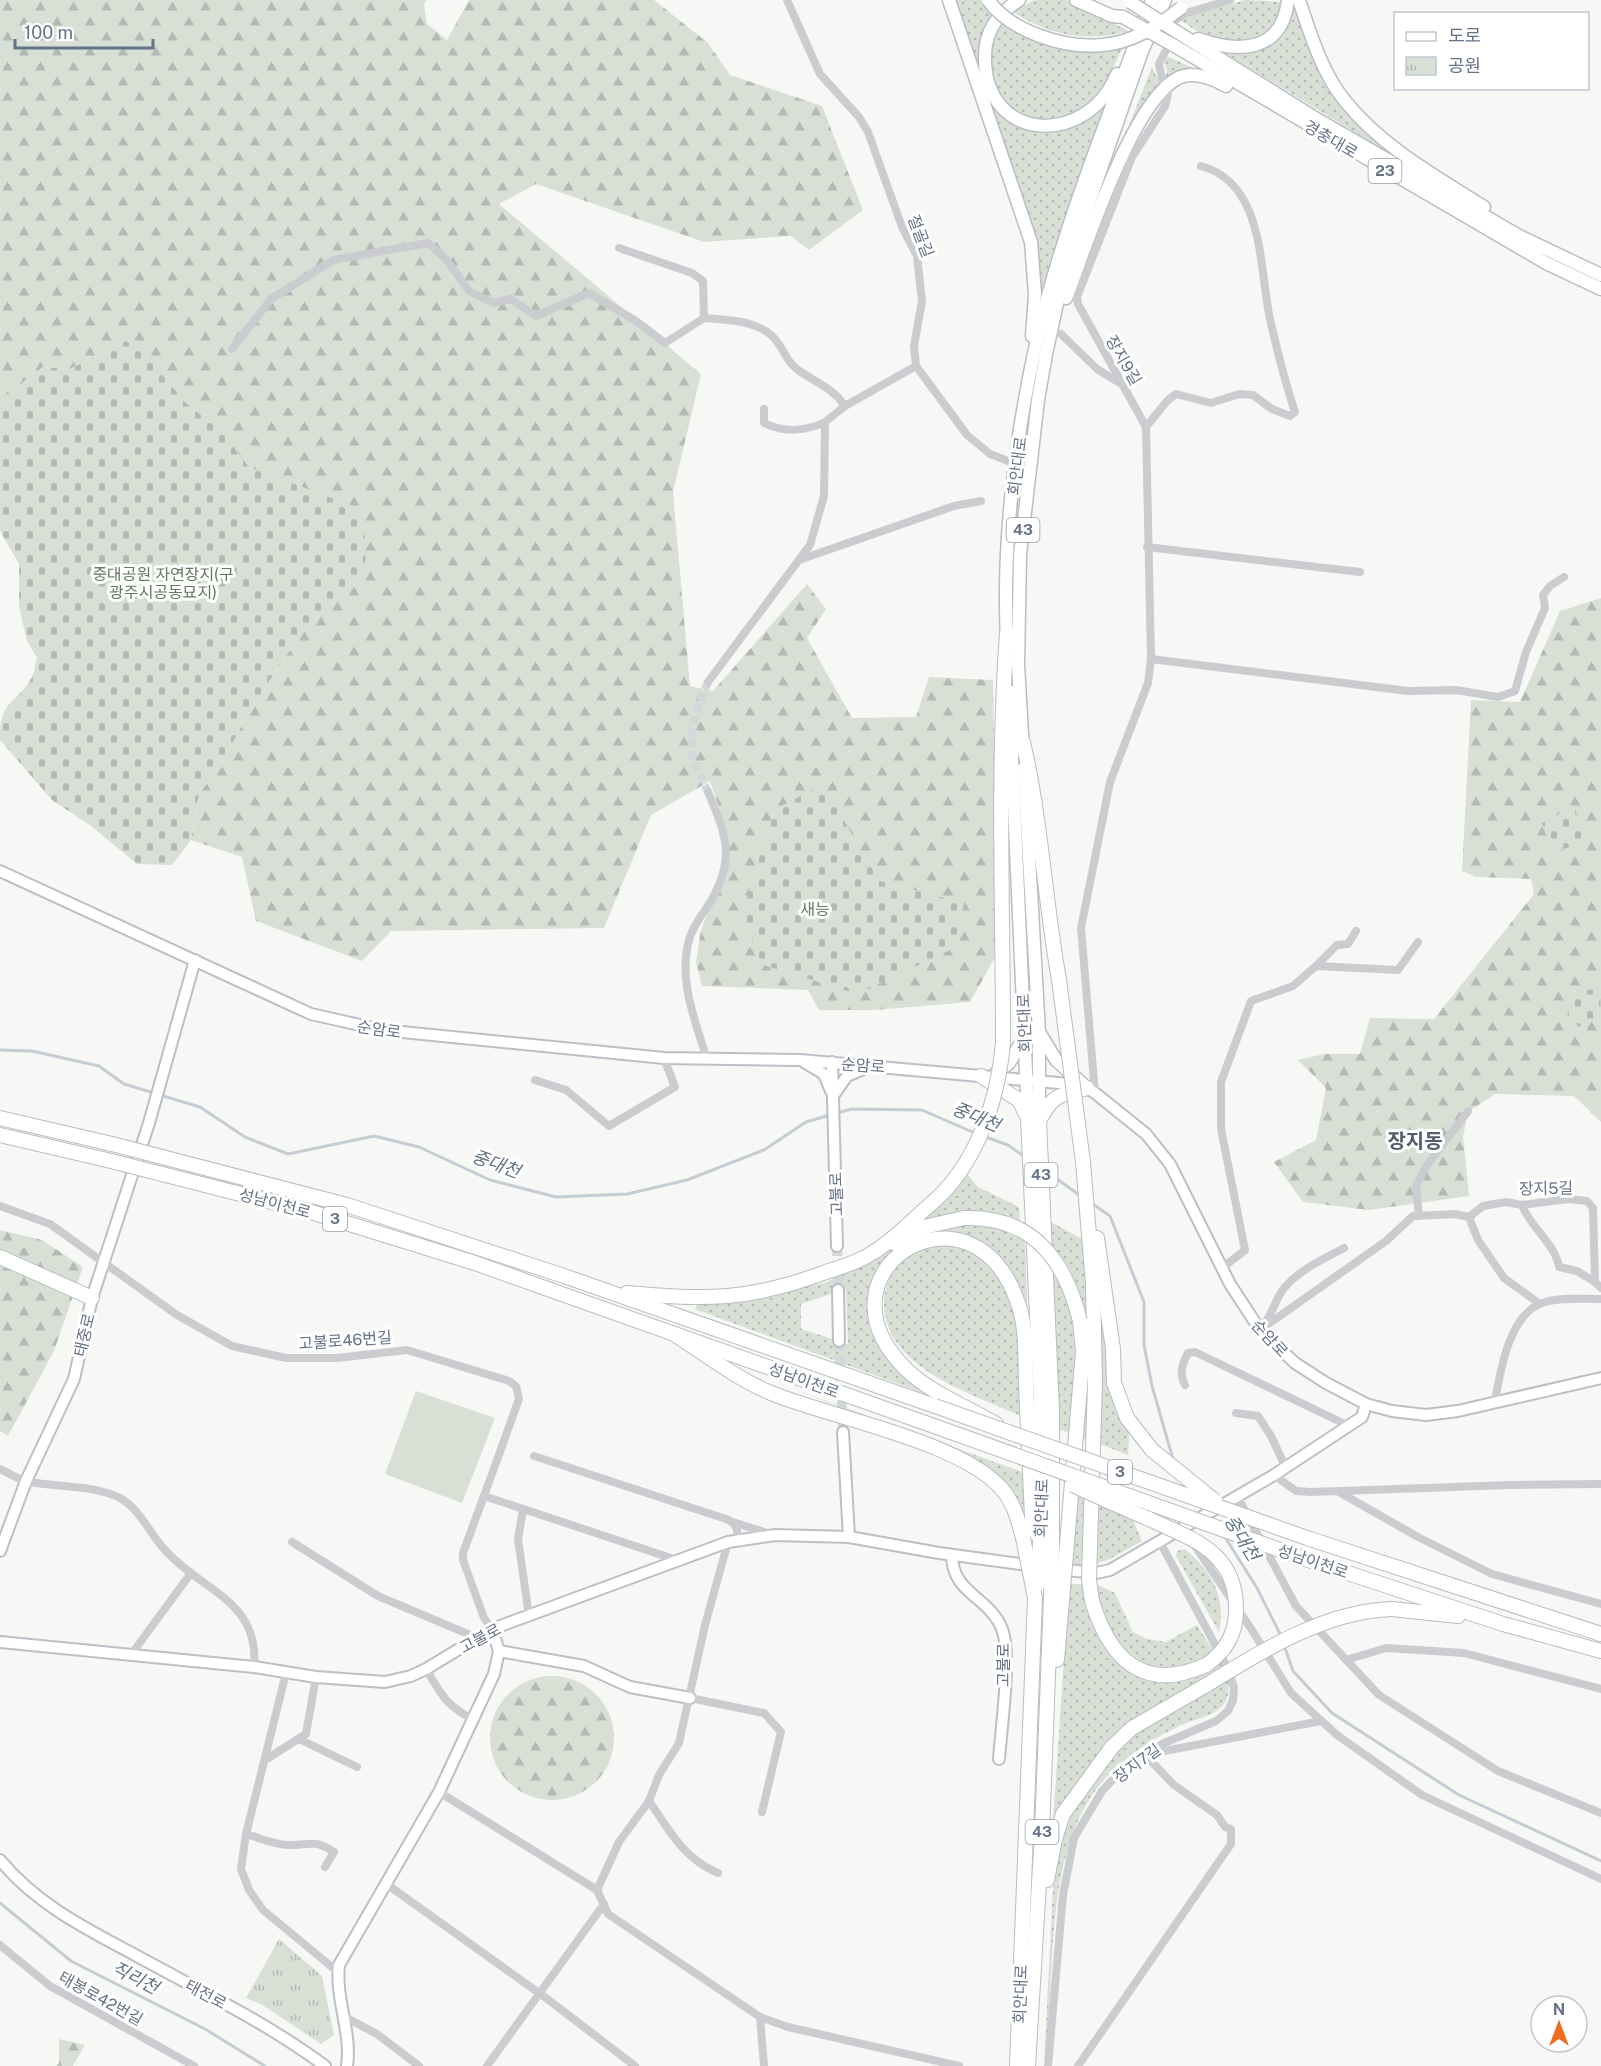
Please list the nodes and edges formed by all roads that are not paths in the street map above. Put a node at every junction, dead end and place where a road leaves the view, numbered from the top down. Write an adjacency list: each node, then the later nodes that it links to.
1 (787, 0): 30 (street, 절골길)
2 (949, 0): 32 (main road)
3 (988, 0): 9 (main road, bridge)
4 (1019, 0): 16 (main road)
5 (1076, 0): 14 (main road)
6 (1096, 0): 14 (main road, 경충대로 / 23)
7 (1152, 0): 16 (main road, 회안대로 / 43)
8 (1165, 0): 28 (main road, 회안대로 / 43)
9 (1188, 0)
10 (1230, 0): 15 (street)
11 (1288, 0): 15 (main road)
12 (1299, 0): 23 (main road)
13 (1127, 1): 15 (main road, 경충대로 / 23, bridge)
14 (1124, 17): 17 (main road, 경충대로 / 23, bridge)
15 (1177, 26): 23 (main road, 경충대로 / 23)
16 (1134, 48): 32 (main road, 회안대로 / 43)
17 (1169, 48): 18 (street); 20 (main road, 경충대로 / 23)
18 (1162, 79)
19 (1168, 95): 31 (street, 장지9길)
20 (1313, 129): 25 (main road, 경충대로 / 23); 28 (main road)
21 (1201, 166): 36 (street)
22 (619, 248): 26 (street)
23 (1579, 267): 24 (main road, 경충대로 / 23)
24 (1601, 275)
25 (1601, 290)
26 (704, 318): 29 (street); 33 (street)
27 (1061, 334): 31 (street)
28 (1048, 344): 46 (main road, 회안대로 / 43)
29 (232, 349)
30 (916, 366): 33 (street); 37 (street)
31 (1123, 385): 36 (street, 장지9길)
32 (1025, 404): 37 (main road, 회안대로 / 43)
33 (845, 406): 35 (street)
34 (764, 409): 35 (street)
35 (825, 422): 40 (street)
36 (1146, 427): 39 (street, 장지9길)
37 (1016, 464): 43 (main road, 회안대로 / 43)
38 (981, 501): 40 (street)
39 (1147, 547): 41 (street); 44 (street, 장지9길)
40 (802, 559): 45 (street)
41 (1360, 572)
42 (1564, 577): 44 (street)
43 (1007, 633): 54 (main road, 회안대로 / 43); 75 (highway, bridge)
44 (1150, 659): 63 (street, 장지9길)
45 (708, 682)
46 (1023, 742): 53 (main road, 회안대로 / 43); 79 (highway, bridge)
47 (708, 792): 56 (street)
48 (0, 871): 51 (street, 순암로)
49 (1356, 931): 52 (street)
50 (1418, 942): 52 (street)
51 (195, 960): 55 (street, 순암로); 77 (street, 태중로)
52 (1316, 966): 78 (street)
53 (1039, 1032): 62 (main road, 회안대로 / 43); 63 (main road)
54 (1025, 1037): 60 (main road); 62 (main road, 회안대로 / 43)
55 (664, 1058): 56 (street, 순암로); 61 (street)
56 (707, 1059): 57 (street, 순암로)
57 (800, 1060): 58 (street, 순암로); 64 (street)
58 (832, 1062): 59 (street, 순암로); 64 (street)
59 (873, 1065): 60 (street, 순암로); 64 (street)
60 (987, 1076): 62 (street, 순암로); 67 (highway)
61 (535, 1080)
62 (1032, 1080): 63 (street, 순암로); 67 (main road, 회안대로 / 43)
63 (1091, 1090): 67 (highway); 78 (street, 순암로)
64 (833, 1096): 73 (street, 고불로)
65 (1468, 1112): 71 (street)
66 (0, 1118): 82 (highway, 성남이천로 / 3, bridge)
67 (1033, 1120): 114 (highway, 회안대로 / 43)
68 (0, 1135): 87 (highway, 성남이천로 / 3, bridge)
69 (1522, 1205): 72 (street, 장지5길); 80 (street); 80 (street, 장지5길)
70 (0, 1206): 77 (street, 고불로46번길)
71 (1419, 1216): 72 (street); 86 (street)
72 (1469, 1217): 85 (street)
73 (837, 1246)
74 (1344, 1248): 86 (street)
75 (872, 1253): 82 (highway); 122 (highway, bridge)
76 (0, 1257): 83 (highway)
77 (106, 1262): 83 (street, 태중로); 105 (street, 고불로46번길)
78 (1222, 1268): 86 (street, 순암로)
79 (1099, 1283): 97 (highway, bridge); 107 (highway, bridge)
80 (1598, 1285)
81 (838, 1290): 88 (street)
82 (605, 1291): 96 (highway, 성남이천로 / 3, bridge)
83 (92, 1298): 102 (street, 태중로)
84 (1601, 1299): 85 (street)
85 (1540, 1304): 91 (street)
86 (1260, 1330): 92 (street, 순암로)
87 (674, 1334): 97 (highway, 성남이천로 / 3, bridge); 114 (highway)
88 (839, 1341)
89 (1601, 1378): 91 (street, 순암로)
90 (1185, 1385): 94 (street)
91 (1495, 1402): 92 (street, 순암로)
92 (1366, 1404): 94 (street)
93 (1236, 1413): 99 (street)
94 (1349, 1426): 99 (street)
95 (843, 1432): 112 (street)
96 (1021, 1438): 107 (highway, 성남이천로 / 3, bridge); 114 (highway, bridge)
97 (984, 1445): 125 (highway, 성남이천로 / 3, bridge)
98 (534, 1456): 109 (street)
99 (1286, 1468): 101 (street)
100 (0, 1469): 102 (street)
101 (1274, 1475): 104 (street); 106 (street)
102 (26, 1481): 118 (street, 태중로); 121 (street)
103 (1601, 1484): 104 (street)
104 (1339, 1492): 123 (street)
105 (483, 1496): 108 (street); 126 (street, 고불로46번길)
106 (1237, 1496): 110 (street, bridge); 133 (street)
107 (1224, 1508): 127 (highway, 성남이천로 / 3, bridge)
108 (523, 1510): 120 (street); 124 (street)
109 (729, 1520): 111 (street); 113 (street)
110 (1186, 1525): 117 (street); 141 (street)
111 (775, 1535): 112 (street, 고불로); 113 (street, 고불로)
112 (849, 1537): 119 (street, 고불로)
113 (740, 1540): 116 (street, 고불로)
114 (1037, 1540): 122 (highway, 회안대로 / 43, bridge); 166 (highway, 회안대로 / 43, bridge)
115 (292, 1542): 128 (street)
116 (728, 1542): 120 (street, 고불로); 139 (street)
117 (1160, 1542): 119 (street, 고불로); 143 (street, 장지7길)
118 (0, 1551)
119 (952, 1555): 144 (street, 고불로)
120 (677, 1560): 124 (street, 고불로)
121 (191, 1573): 132 (street); 134 (street)
122 (1056, 1599): 160 (highway, 회안대로 / 43)
123 (1601, 1604)
124 (529, 1616): 126 (street, 고불로)
125 (1503, 1623): 131 (highway, 성남이천로 / 3); 160 (highway, bridge)
126 (492, 1629): 128 (street, 고불로); 130 (street)
127 (1601, 1634)
128 (475, 1637): 135 (street, 고불로)
129 (0, 1642): 132 (street, 고불로)
130 (499, 1651): 139 (street); 140 (street)
131 (1601, 1651)
132 (130, 1656): 134 (street, 고불로)
133 (1346, 1660): 138 (street); 150 (street)
134 (254, 1667): 136 (street, 고불로)
135 (426, 1669): 137 (street, 고불로); 140 (street)
136 (286, 1673): 137 (street, 고불로); 145 (street)
137 (316, 1677): 142 (street)
138 (1601, 1689)
139 (690, 1698): 148 (street); 149 (street)
140 (473, 1719): 147 (street)
141 (1321, 1721): 143 (street); 155 (street)
142 (299, 1739): 145 (street); 146 (street)
143 (1145, 1755): 178 (street, 장지7길); 179 (street)
144 (999, 1759)
145 (265, 1760): 151 (street)
146 (357, 1767)
147 (439, 1792): 156 (street); 157 (street)
148 (649, 1801): 154 (street); 157 (street)
149 (762, 1812)
150 (1601, 1813)
151 (246, 1834): 153 (street); 161 (street)
152 (0, 1860): 168 (street, 태전로)
153 (325, 1867)
154 (717, 1874)
155 (1601, 1879)
156 (385, 1883): 161 (street); 162 (street)
157 (597, 1890): 158 (street)
158 (604, 1904): 162 (street); 164 (street)
159 (0, 1945): 167 (street, 태봉로42번길)
160 (1036, 1947): 165 (highway, 회안대로 / 43)
161 (338, 1972): 163 (street)
162 (539, 1993): 171 (street); 172 (street)
163 (343, 2016): 169 (street); 170 (street)
164 (760, 2017): 173 (street); 174 (street)
165 (1029, 2040): 176 (highway, 회안대로 / 43); 177 (highway)
166 (1018, 2059): 175 (highway)
167 (194, 2066)
168 (325, 2066)
169 (347, 2066)
170 (418, 2066)
171 (487, 2066)
172 (634, 2066)
173 (764, 2066)
174 (959, 2066)
175 (1011, 2066)
176 (1028, 2066)
177 (1037, 2066)
178 (1048, 2066)
179 (1078, 2066)

